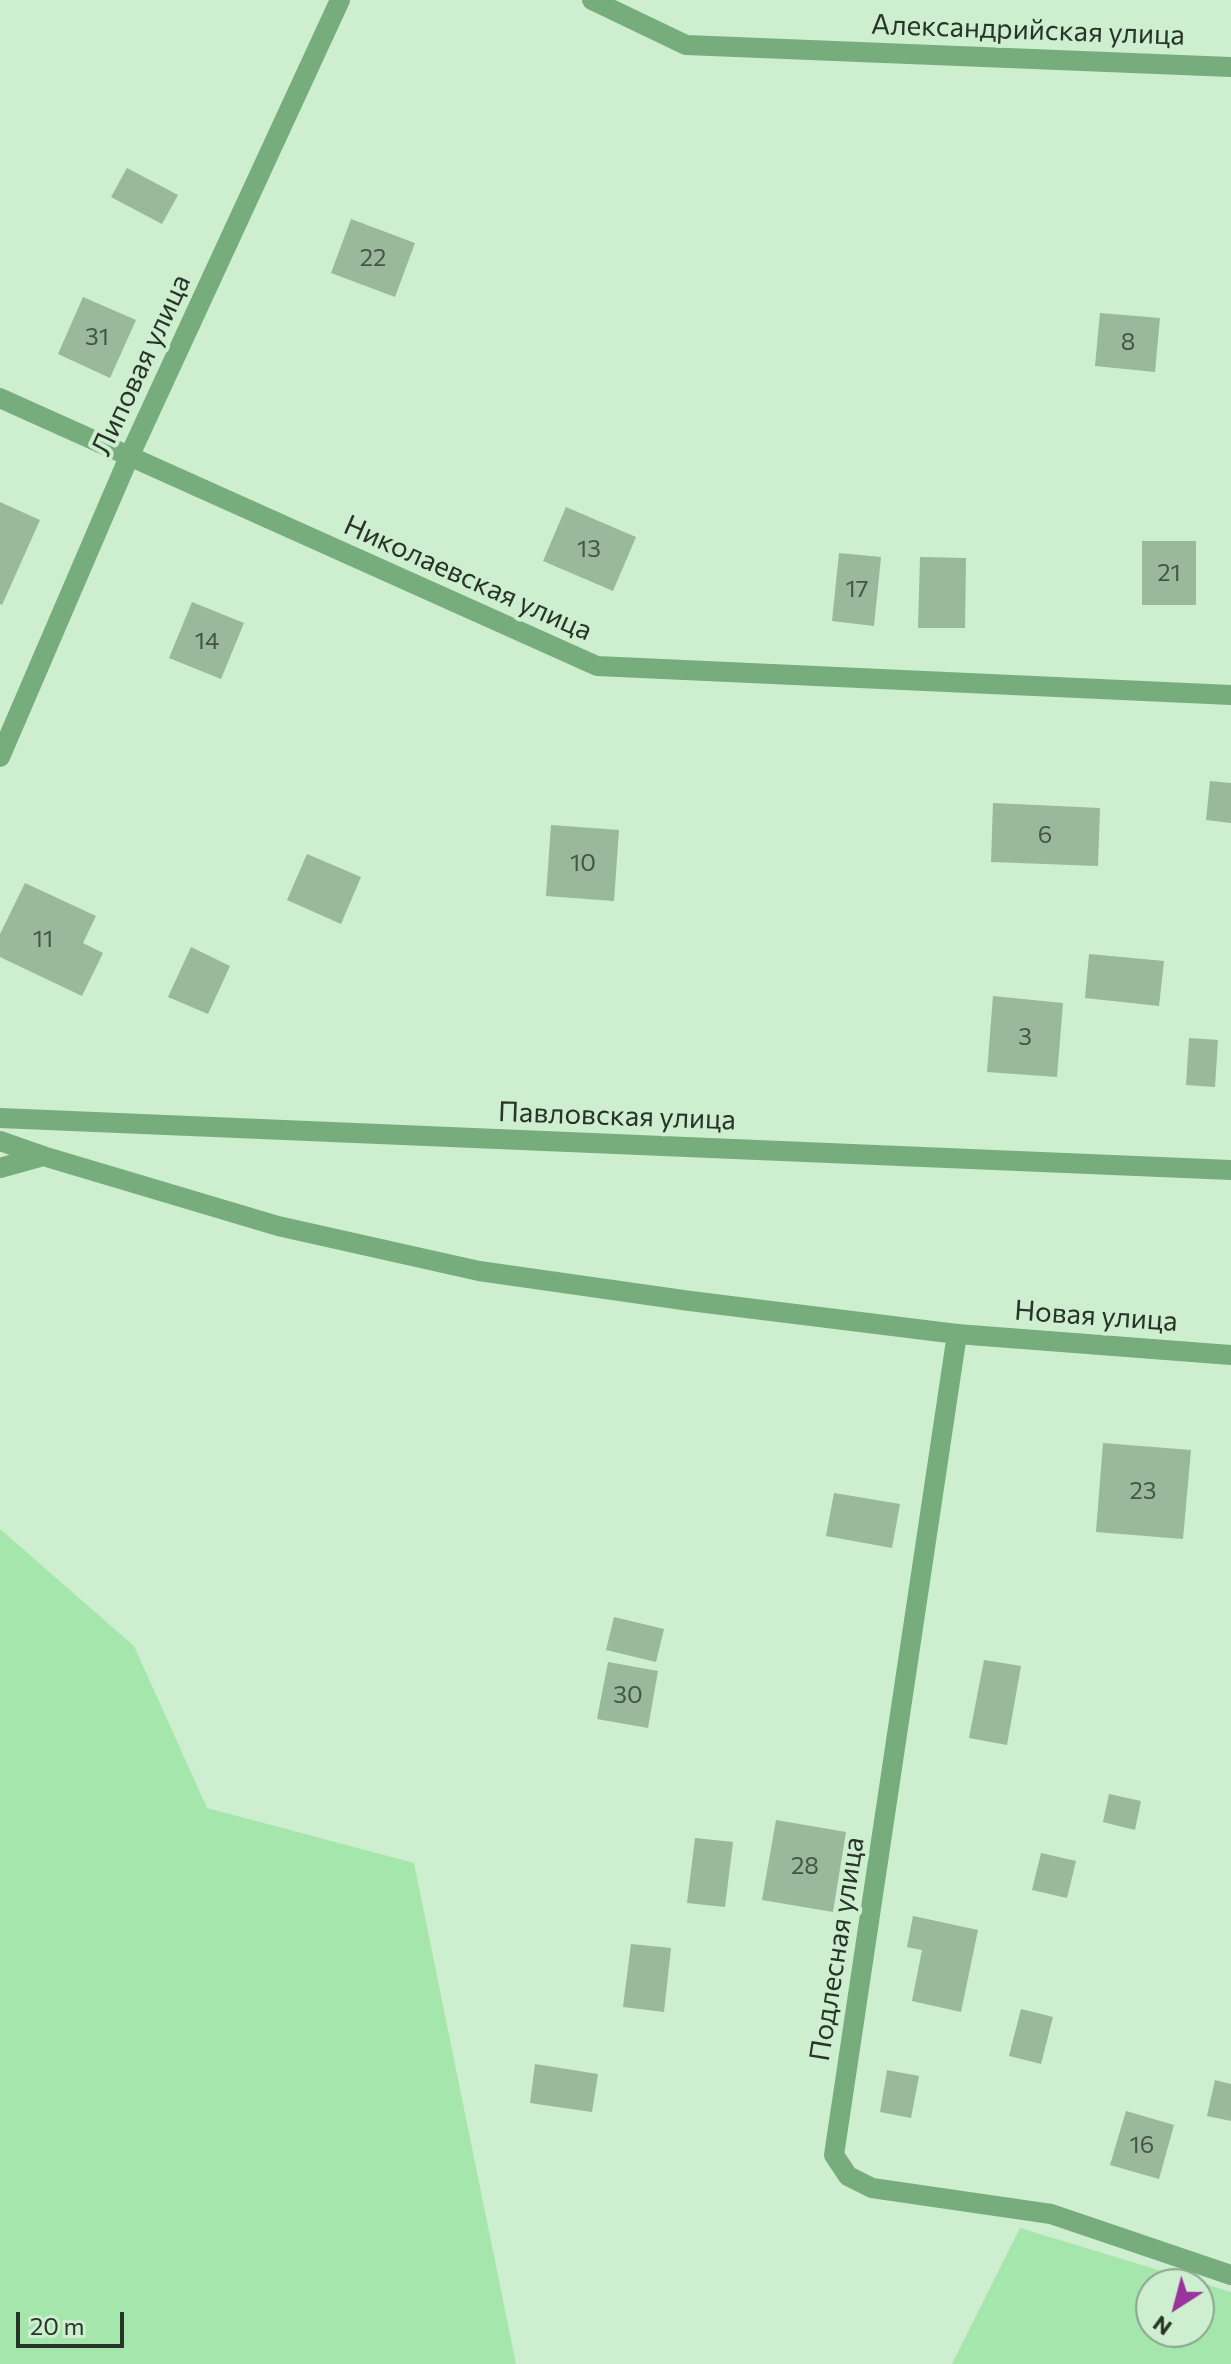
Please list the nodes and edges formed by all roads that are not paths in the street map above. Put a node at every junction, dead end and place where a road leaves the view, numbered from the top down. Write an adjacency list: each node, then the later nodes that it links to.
1 (340, 0): 5 (street, Липовая улица)
2 (592, 0): 3 (street, Александрийская улица)
3 (1231, 67)
4 (0, 398): 5 (street, Николаевская улица)
5 (129, 457): 6 (street, Николаевская улица); 7 (street, Липовая улица)
6 (1231, 695)
7 (0, 757)
8 (0, 1118): 12 (street, Павловская улица)
9 (0, 1141): 10 (street, Новая улица)
10 (43, 1156): 11 (street); 13 (street, Новая улица)
11 (0, 1168)
12 (1231, 1170)
13 (957, 1334): 14 (street, Новая улица); 15 (street, Подлесная улица)
14 (1231, 1355)
15 (1231, 2275)

